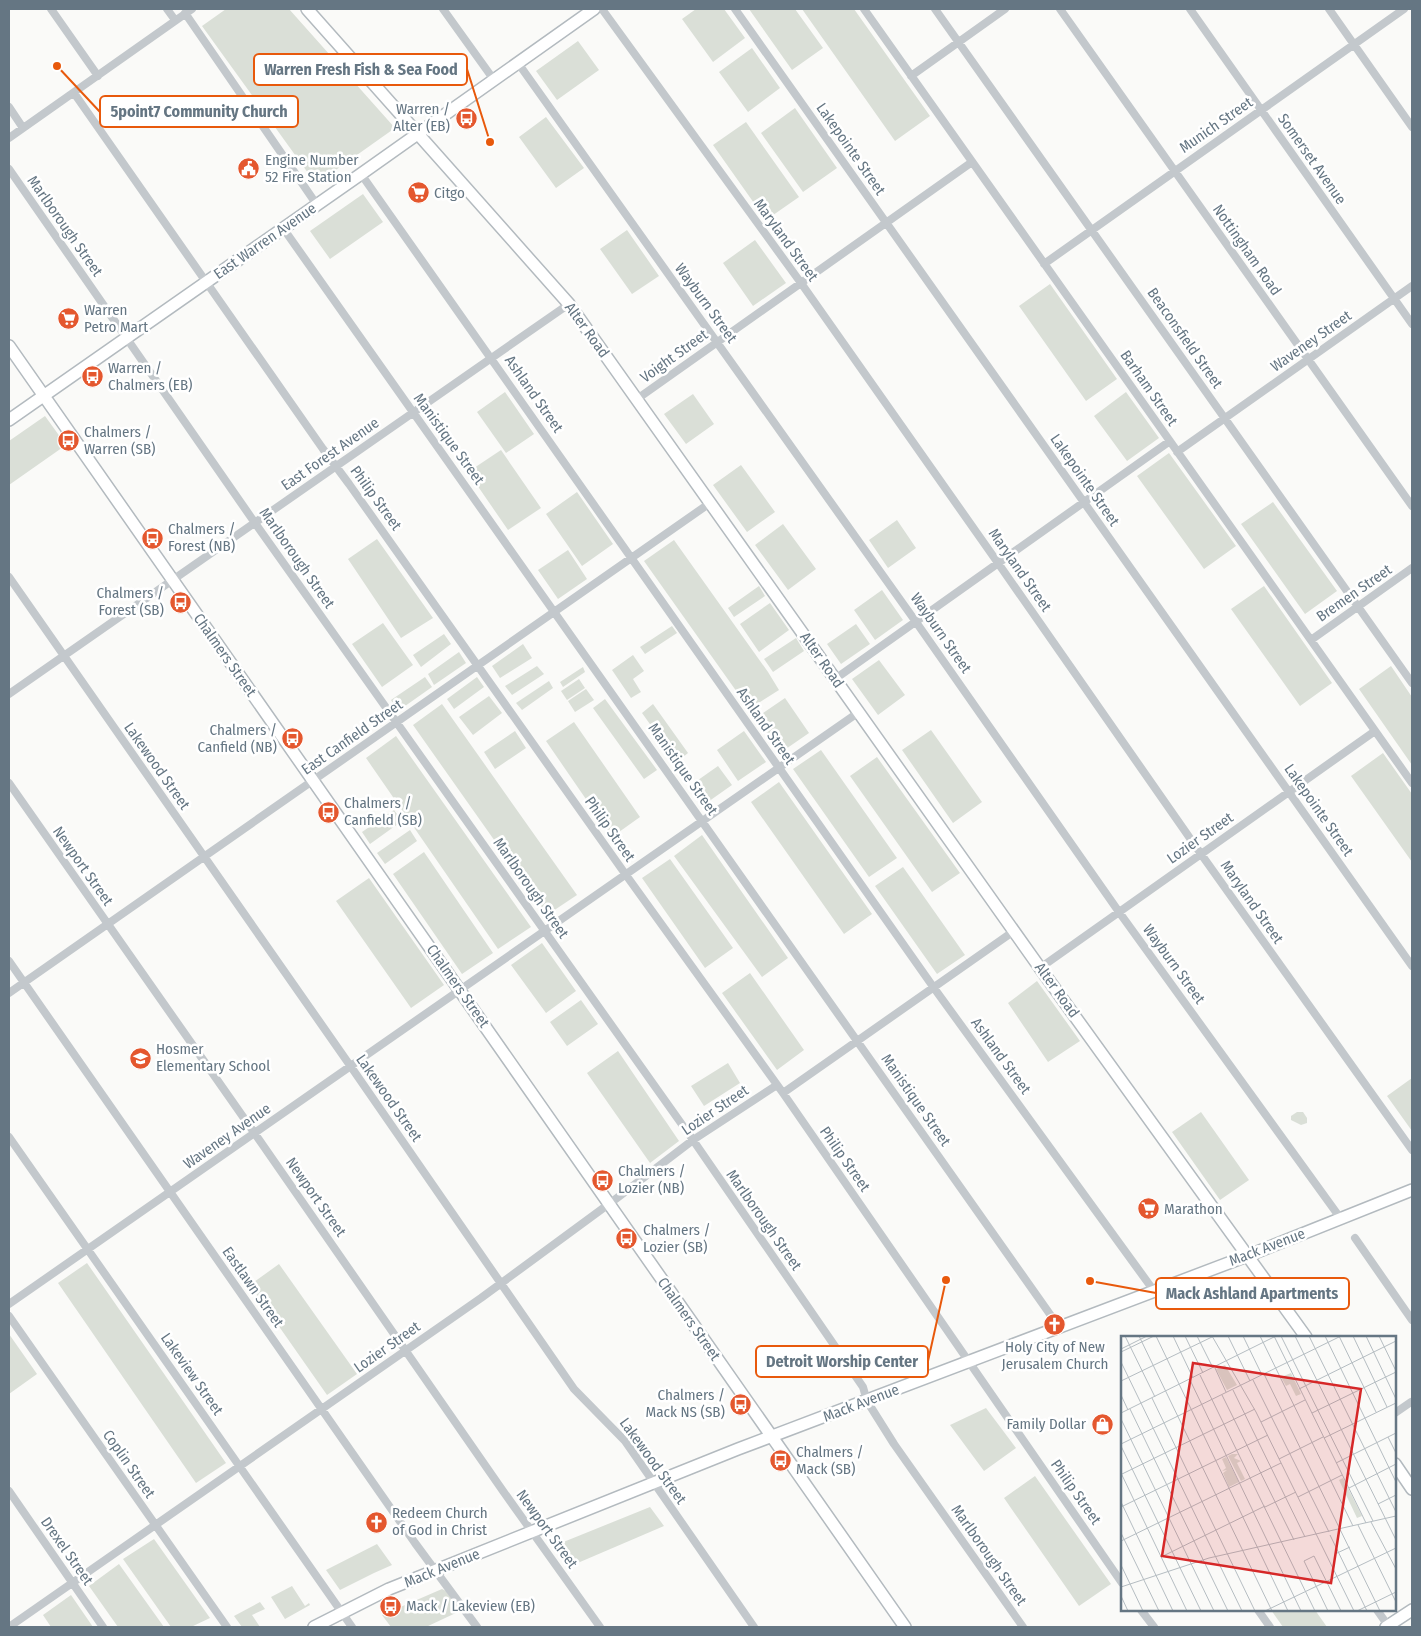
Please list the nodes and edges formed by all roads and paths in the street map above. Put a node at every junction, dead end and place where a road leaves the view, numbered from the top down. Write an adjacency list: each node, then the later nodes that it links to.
1 (51, 9): 20 (street)
2 (167, 9): 16 (street)
3 (307, 9): 28 (street, Alter Road)
4 (442, 9): 22 (street)
5 (602, 9): 40 (street, Maryland Street)
6 (735, 9): 35 (street, Lakepointe Street)
7 (864, 9): 21 (street, Barham Street)
8 (935, 9): 17 (street, Beaconsfield Street)
9 (1005, 9): 17 (street)
10 (1060, 9): 32 (street, Nottingham Road)
11 (1190, 9): 25 (street, Somerset Avenue)
12 (1330, 9): 18 (street)
13 (1404, 9): 18 (street, Munich Street)
14 (588, 10): 19 (street, East Warren Avenue)
15 (188, 11): 16 (street); 34 (street)
16 (175, 20): 20 (street)
17 (958, 42): 21 (street); 37 (street, Beaconsfield Street)
18 (1354, 44): 25 (street, Munich Street); 26 (street)
19 (518, 63): 22 (street, East Warren Avenue); 46 (street, Wayburn Street)
20 (98, 76): 23 (street)
21 (910, 76): 30 (street, Barham Street)
22 (494, 80): 28 (street, East Warren Avenue)
23 (74, 93): 27 (street); 39 (street, Philip Street)
24 (9, 108): 27 (street)
25 (1261, 110): 32 (street, Munich Street); 42 (street, Somerset Avenue)
26 (1412, 127)
27 (23, 128): 29 (street)
28 (418, 134): 33 (street, East Warren Avenue); 43 (street, Alter Road)
29 (9, 138)
30 (972, 162): 35 (street, Voight Street); 38 (street, Barham Street)
31 (9, 169): 45 (street, Marlborough Street)
32 (1175, 171): 37 (street, Munich Street); 49 (street, Nottingham Road)
33 (361, 174): 34 (street, East Warren Avenue); 48 (street, Ashland Street)
34 (317, 205): 36 (street, East Warren Avenue)
35 (886, 222): 40 (street, Voight Street); 58 (street, Lakepointe Street)
36 (283, 228): 39 (street, East Warren Avenue); 52 (street, Manistique Street)
37 (1092, 230): 38 (street, Munich Street); 53 (street, Beaconsfield Street)
38 (1044, 264): 55 (street, Barham Street)
39 (206, 282): 45 (street, East Warren Avenue); 57 (street, Philip Street)
40 (801, 283): 46 (street, Voight Street); 63 (street, Maryland Street)
41 (1412, 286): 42 (street, Waveney Street)
42 (1394, 298): 44 (street, Somerset Avenue); 49 (street, Waveney Street)
43 (569, 304): 48 (street, East Forest Avenue); 51 (street, Alter Road)
44 (1412, 324)
45 (126, 338): 50 (street, East Warren Avenue); 61 (street, Marlborough Street)
46 (716, 342): 51 (street, Voight Street); 69 (street, Wayburn Street)
47 (9, 346): 50 (street, Chalmers Street)
48 (492, 358): 52 (street, East Forest Avenue); 62 (street, Ashland Street)
49 (1308, 359): 53 (street, Waveney Street); 60 (street, Nottingham Road)
50 (44, 396): 54 (street, East Warren Avenue); 66 (street, Chalmers Street)
51 (637, 399): 59 (street, Alter Road)
52 (413, 413): 57 (street, East Forest Avenue); 68 (street, Manistique Street)
53 (1225, 418): 56 (street); 67 (street, Beaconsfield Street)
54 (9, 420)
55 (1170, 441): 56 (street, Barham Street); 58 (street)
56 (1177, 452): 70 (street, Barham Street)
57 (336, 467): 61 (street, East Forest Avenue); 72 (street, Philip Street)
58 (1084, 502): 63 (street); 83 (street, Lakepointe Street)
59 (710, 503): 62 (street, East Canfield Street); 73 (street, Alter Road)
60 (1412, 506)
61 (255, 523): 66 (street, East Forest Avenue); 77 (street, Marlborough Street)
62 (632, 558): 68 (street, East Canfield Street); 79 (street, Ashland Street)
63 (998, 563): 69 (street); 85 (street, Maryland Street)
64 (1412, 568): 67 (street, Bremen Street)
65 (9, 578): 71 (street, Lakewood Street)
66 (172, 581): 71 (street, East Forest Avenue); 80 (street, Chalmers Street)
67 (1358, 607): 70 (street, Bremen Street); 74 (street, Beaconsfield Street)
68 (555, 612): 72 (street, East Canfield Street); 84 (street, Manistique Street)
69 (916, 622): 73 (street); 88 (street, Wayburn Street)
70 (1311, 640): 78 (street, Barham Street)
71 (64, 656): 75 (street, East Forest Avenue); 86 (street, Lakewood Street)
72 (479, 666): 77 (street, East Canfield Street); 87 (street, Philip Street)
73 (835, 679): 76 (street, Alter Road)
74 (1412, 683)
75 (9, 694)
76 (859, 712): 79 (street); 91 (street, Alter Road)
77 (397, 723): 80 (street, East Canfield Street); 90 (street, Marlborough Street)
78 (1375, 731): 82 (street, Barham Street); 83 (street, Lozier Street)
79 (779, 768): 84 (street); 96 (street, Ashland Street)
80 (314, 781): 86 (street, East Canfield Street); 97 (street, Chalmers Street)
81 (9, 783): 89 (street, Newport Street)
82 (1412, 783)
83 (1289, 792): 85 (street, Lozier Street); 93 (street, Lakepointe Street)
84 (703, 821): 87 (street); 99 (street, Manistique Street)
85 (1201, 854): 88 (street, Lozier Street); 106 (street, Maryland Street)
86 (204, 858): 89 (street, East Canfield Street); 100 (street, Lakewood Street)
87 (626, 875): 90 (street); 101 (street, Philip Street)
88 (1119, 912): 94 (street, Lozier Street); 110 (street, Wayburn Street)
89 (107, 925): 95 (street, East Canfield Street); 103 (street, Newport Street)
90 (544, 931): 97 (street); 105 (street, Marlborough Street)
91 (1014, 931): 94 (street, Alter Road); 96 (street)
92 (9, 961): 95 (street, Eastlawn Street)
93 (1412, 966)
94 (1040, 968): 113 (street, Alter Road)
95 (24, 983): 98 (street, East Canfield Street); 108 (street, Eastlawn Street)
96 (934, 988): 99 (street); 115 (street, Ashland Street)
97 (460, 989): 100 (street, Waveney Avenue); 109 (street, Chalmers Street)
98 (9, 993)
99 (858, 1041): 102 (street); 119 (street, Manistique Street)
100 (350, 1066): 103 (street, Waveney Avenue); 114 (street, Lakewood Street)
101 (777, 1085): 102 (street, Philip Street); 105 (street, Lozier Street)
102 (783, 1093): 122 (street, Philip Street)
103 (255, 1133): 108 (street, Waveney Avenue); 121 (street, Newport Street)
104 (9, 1137): 112 (street, Lakeview Street)
105 (693, 1140): 109 (street, Lozier Street); 123 (street, Marlborough Street)
106 (1412, 1150)
107 (1412, 1190): 110 (street, Mack Avenue)
108 (170, 1192): 112 (street, Waveney Avenue); 125 (street, Eastlawn Street)
109 (609, 1204): 114 (street, Lozier Street); 127 (street, Chalmers Street)
110 (1341, 1219): 113 (street, Mack Avenue)
111 (1355, 1238): 118 (street)
112 (87, 1250): 116 (street, Waveney Avenue); 129 (street, Lakeview Street)
113 (1247, 1256): 115 (street, Mack Avenue); 120 (street, Alter Road)
114 (501, 1284): 121 (street, Lozier Street); 130 (street, Lakewood Street)
115 (1154, 1291): 119 (street, Mack Avenue)
116 (9, 1304)
117 (9, 1316): 133 (street, Coplin Street)
118 (1412, 1320)
119 (1059, 1327): 122 (street, Mack Avenue)
120 (1305, 1336)
121 (405, 1351): 125 (street, Lozier Street); 134 (street, Newport Street)
122 (970, 1362): 123 (street, Mack Avenue); 136 (street, Philip Street)
123 (867, 1401): 127 (street, Mack Avenue); 152 (street, Marlborough Street)
124 (1411, 1402): 126 (street)
125 (322, 1409): 129 (street, Lozier Street); 135 (street, Eastlawn Street)
126 (1396, 1412)
127 (772, 1437): 130 (street, Mack Avenue); 151 (street, Chalmers Street)
128 (1396, 1465): 131 (street)
129 (240, 1467): 133 (street, Lozier Street); 142 (street, Lakeview Street)
130 (653, 1483): 134 (street, Mack Avenue); 150 (street, Lakewood Street)
131 (1412, 1489)
132 (9, 1491): 137 (street, Drexel Street)
133 (155, 1525): 137 (street, Lozier Street); 145 (street, Coplin Street)
134 (532, 1532): 135 (street, Mack Avenue); 149 (street, Newport Street)
135 (436, 1570): 142 (street, Mack Avenue); 148 (street, Eastlawn Street)
136 (1121, 1581)
137 (73, 1583): 143 (street, Lozier Street); 144 (street, Drexel Street)
138 (1412, 1610): 155 (street)
139 (1142, 1611): 153 (street)
140 (1259, 1611): 154 (street)
141 (1378, 1611): 155 (street)
142 (342, 1613): 146 (street, Mack Avenue); 147 (street, Lakeview Street)
143 (9, 1627)
144 (103, 1627)
145 (227, 1627)
146 (314, 1627)
147 (352, 1627)
148 (477, 1627)
149 (600, 1627)
150 (754, 1627)
151 (906, 1627)
152 (1023, 1627)
153 (1154, 1627)
154 (1270, 1627)
155 (1388, 1627)

